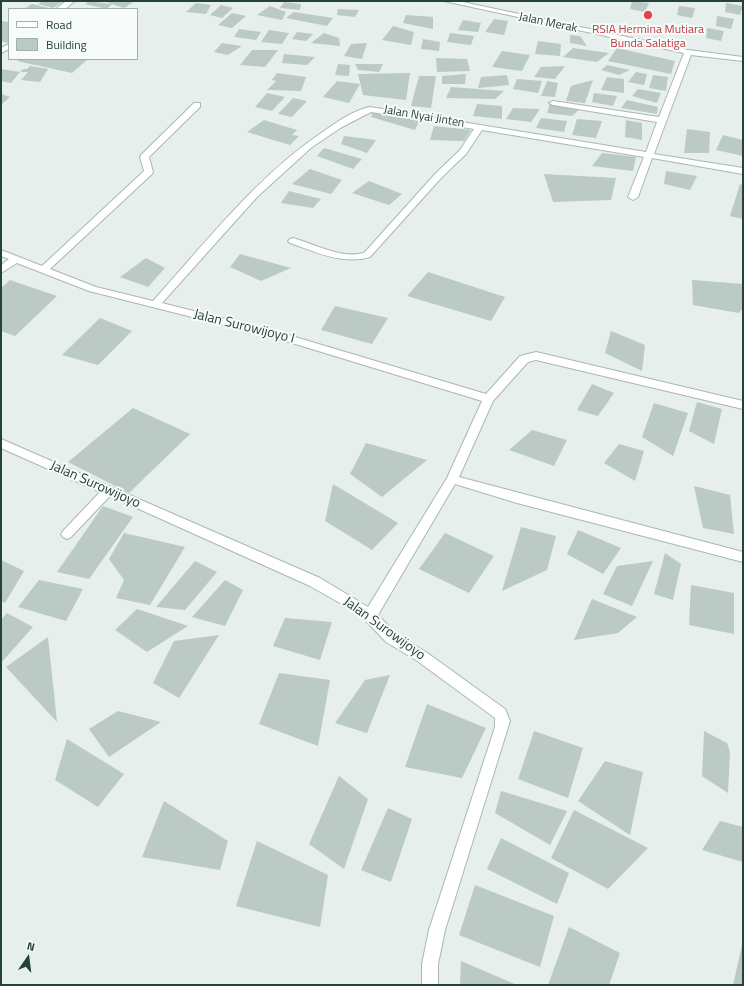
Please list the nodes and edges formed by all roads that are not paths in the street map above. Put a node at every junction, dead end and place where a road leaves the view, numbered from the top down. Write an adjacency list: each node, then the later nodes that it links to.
1 (71, 1): 3 (street)
2 (448, 1): 4 (street, Jalan Merak)
3 (61, 8)
4 (688, 52): 5 (street, Jalan Merak); 8 (street)
5 (743, 59)
6 (553, 103): 8 (street)
7 (196, 105): 17 (street)
8 (663, 120): 10 (street)
9 (480, 127): 10 (street, Jalan Nyai Jinten); 13 (street); 18 (street, Jalan Nyai Jinten)
10 (650, 155): 11 (street, Jalan Nyai Jinten); 12 (street)
11 (743, 171)
12 (633, 197)
13 (293, 241)
14 (1, 253): 15 (street, Jalan Surowijoyo I)
15 (14, 260): 16 (street); 17 (street, Jalan Surowijoyo I)
16 (1, 270)
17 (43, 270): 18 (street, Jalan Surowijoyo I)
18 (155, 305): 19 (street, Jalan Surowijoyo I)
19 (488, 399): 20 (street); 22 (street)
20 (743, 405)
21 (1, 443): 23 (street, Jalan Surowijoyo)
22 (452, 479): 25 (street); 26 (street)
23 (108, 491): 24 (street); 26 (street, Jalan Surowijoyo)
24 (67, 534)
25 (743, 557)
26 (370, 616): 27 (street, Jalan Surowijoyo)
27 (430, 985)

